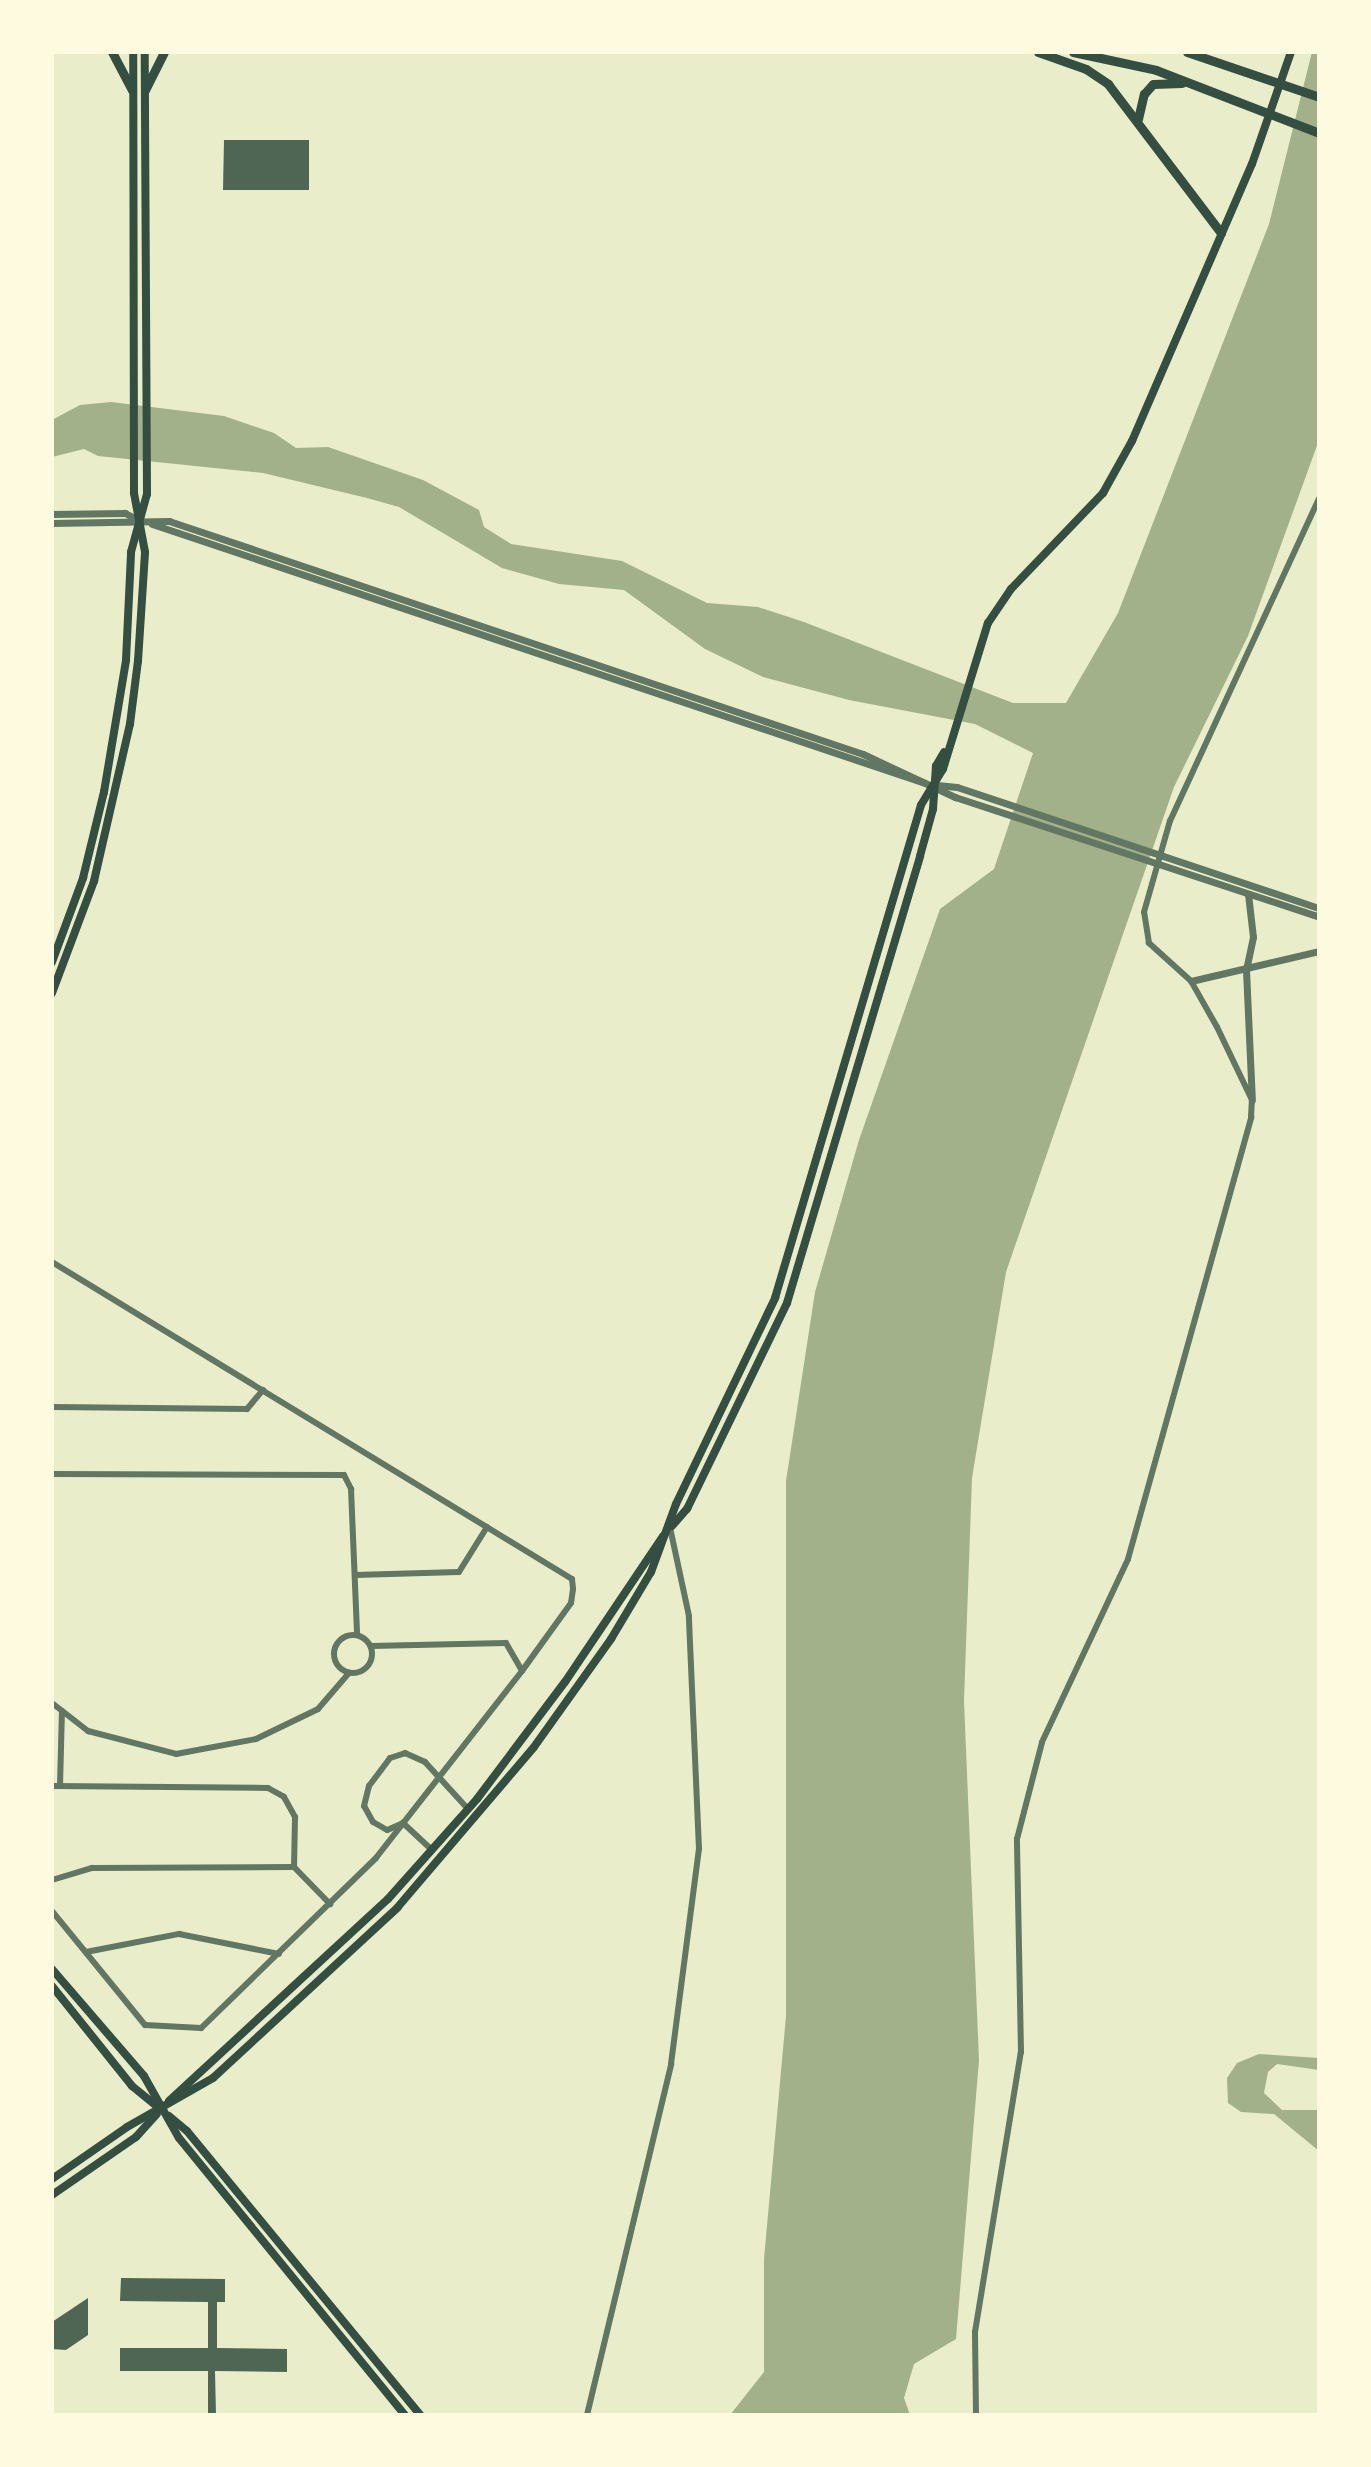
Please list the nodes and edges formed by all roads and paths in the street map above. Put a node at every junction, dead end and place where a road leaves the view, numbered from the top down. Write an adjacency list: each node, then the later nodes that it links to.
1 (112, 52): 11 (main road)
2 (133, 52): 11 (main road)
3 (145, 52): 12 (main road)
4 (164, 52): 12 (main road)
5 (1038, 52): 14 (main road)
6 (1073, 52): 10 (main road)
7 (1187, 52): 9 (main road)
8 (1291, 52): 16 (main road)
9 (1207, 55): 13 (main road)
10 (1189, 83): 14 (main road); 15 (main road)
11 (132, 90): 19 (main road)
12 (145, 90): 19 (main road)
13 (1319, 97)
14 (1138, 119): 16 (main road)
15 (1319, 133)
16 (1221, 233): 21 (main road)
17 (1319, 499): 29 (street)
18 (52, 514): 19 (street)
19 (141, 521): 20 (street); 21 (street); 27 (main road); 30 (main road)
20 (52, 523)
21 (932, 785): 22 (street); 37 (main road)
22 (1233, 884): 23 (street); 24 (street)
23 (1248, 894): 25 (street); 28 (street)
24 (1319, 908)
25 (1319, 917)
26 (1319, 951): 28 (street)
27 (52, 962)
28 (1246, 970): 29 (street); 31 (street)
29 (1191, 981): 31 (street)
30 (52, 993)
31 (1252, 1100): 64 (street)
32 (52, 1262): 33 (street)
33 (263, 1390): 34 (street); 36 (street)
34 (52, 1407)
35 (52, 1474): 38 (street)
36 (487, 1527): 38 (street); 41 (street)
37 (670, 1527): 47 (main road); 58 (main road); 63 (street)
38 (355, 1575): 39 (street)
39 (357, 1635): 40 (street); 42 (street)
40 (371, 1646): 41 (street); 42 (street)
41 (522, 1671): 45 (street)
42 (349, 1673): 44 (street)
43 (52, 1703): 44 (street)
44 (62, 1711): 46 (street)
45 (438, 1778): 47 (street); 48 (street); 48 (street)
46 (56, 1786): 50 (street)
47 (468, 1809): 49 (main road)
48 (403, 1823): 49 (street); 52 (street)
49 (432, 1850): 58 (main road)
50 (294, 1867): 51 (street); 52 (street)
51 (52, 1880)
52 (330, 1904): 55 (street)
53 (52, 1911): 54 (street)
54 (86, 1952): 55 (street); 55 (street)
55 (279, 1954)
56 (52, 1969): 58 (main road)
57 (52, 1986): 58 (main road)
58 (160, 2110): 59 (main road); 60 (main road); 61 (main road); 62 (main road)
59 (52, 2179)
60 (52, 2195)
61 (405, 2415)
62 (420, 2415)
63 (587, 2415)
64 (976, 2415)

